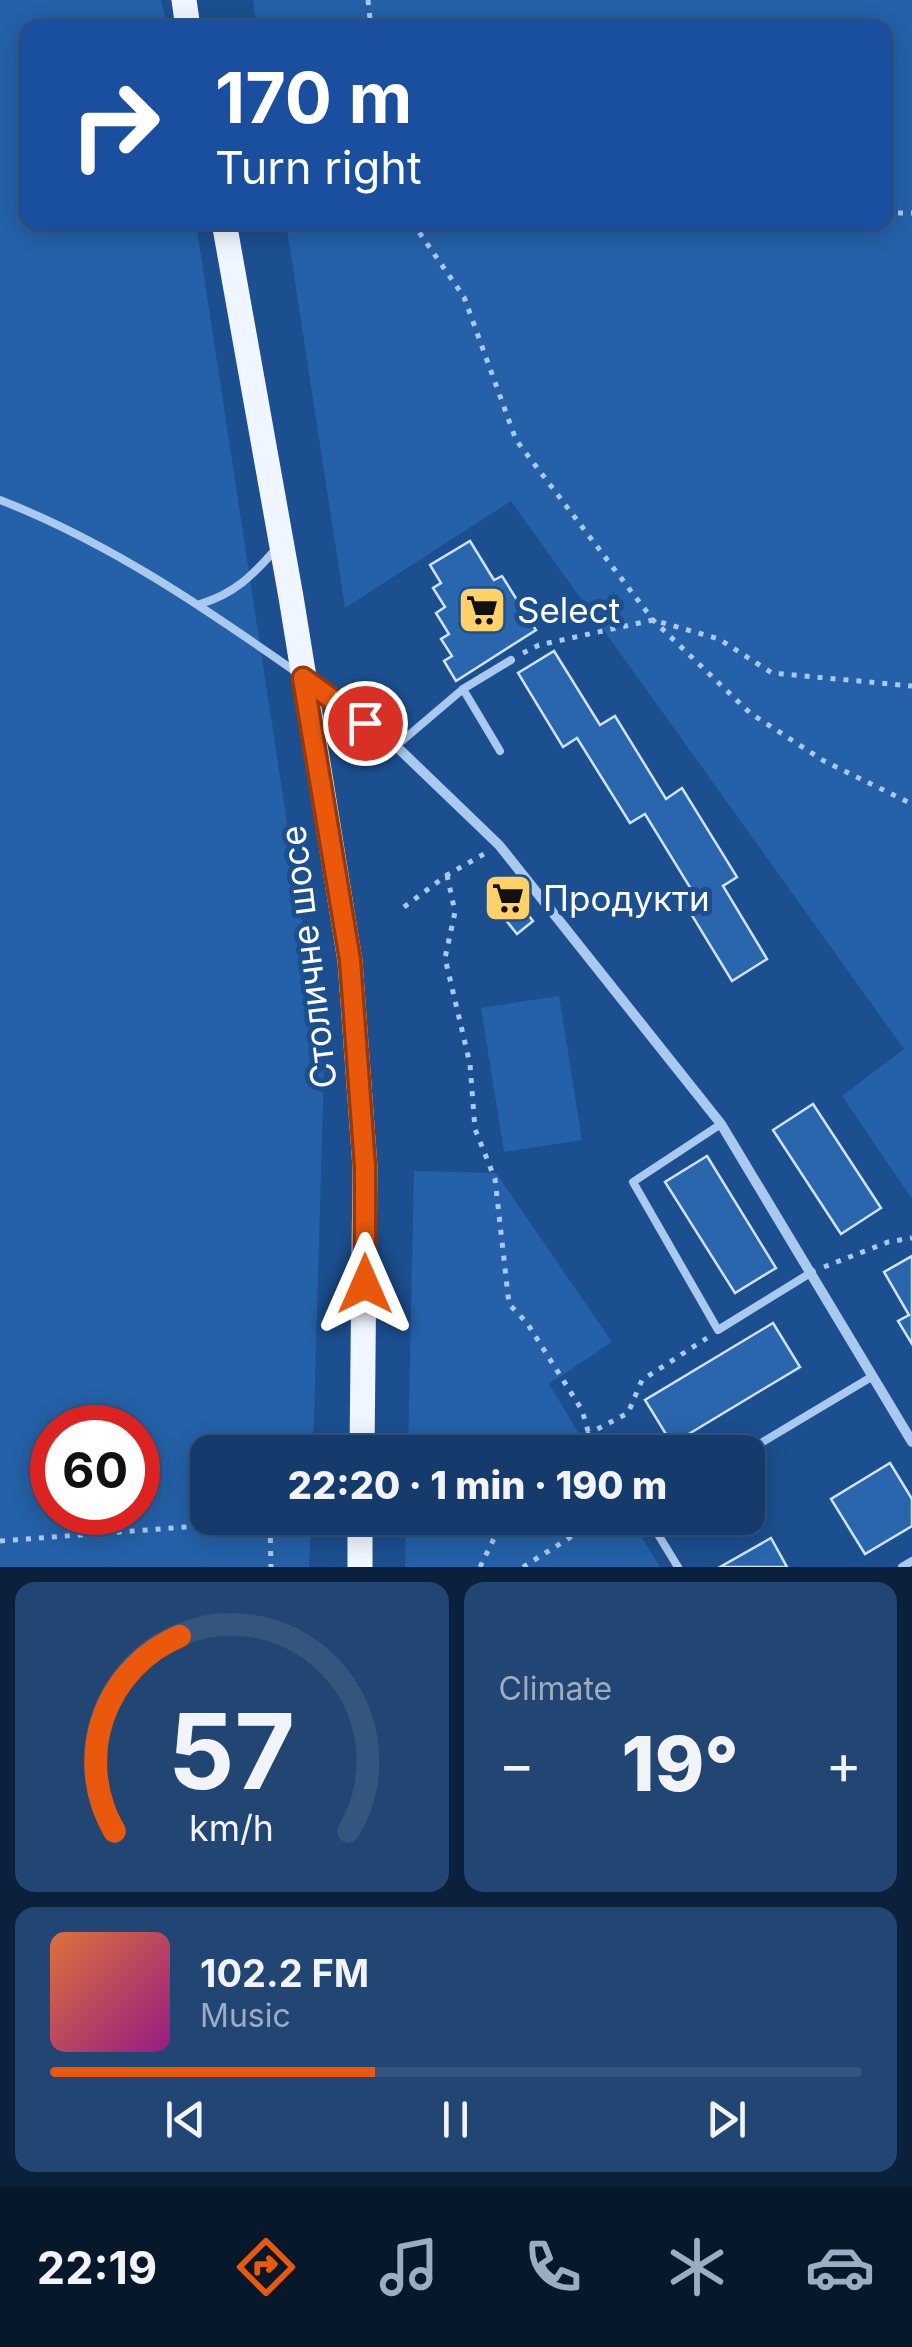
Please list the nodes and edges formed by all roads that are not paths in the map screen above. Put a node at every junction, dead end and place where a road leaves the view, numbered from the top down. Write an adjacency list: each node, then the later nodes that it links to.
1 (225, 230): 3 (main road, Столичне шосе)
2 (0, 500): 4 (lane)
3 (282, 543): 4 (lane); 6 (main road, Столичне шосе)
4 (200, 604): 6 (lane)
5 (511, 660): 7 (lane)
6 (303, 678): 8 (street); 13 (main road, Столичне шосе)
7 (463, 689): 8 (lane); 9 (lane)
8 (396, 746): 10 (street)
9 (500, 751)
10 (721, 1124): 11 (street); 11 (lane)
11 (812, 1272): 12 (street)
12 (873, 1376): 14 (lane); 15 (street)
13 (362, 1435)
14 (765, 1441)
15 (912, 1442)
16 (360, 1535): 19 (main road)
17 (658, 1535): 20 (lane)
18 (912, 1561): 21 (lane)
19 (360, 1567)
20 (678, 1567)
21 (902, 1567)

